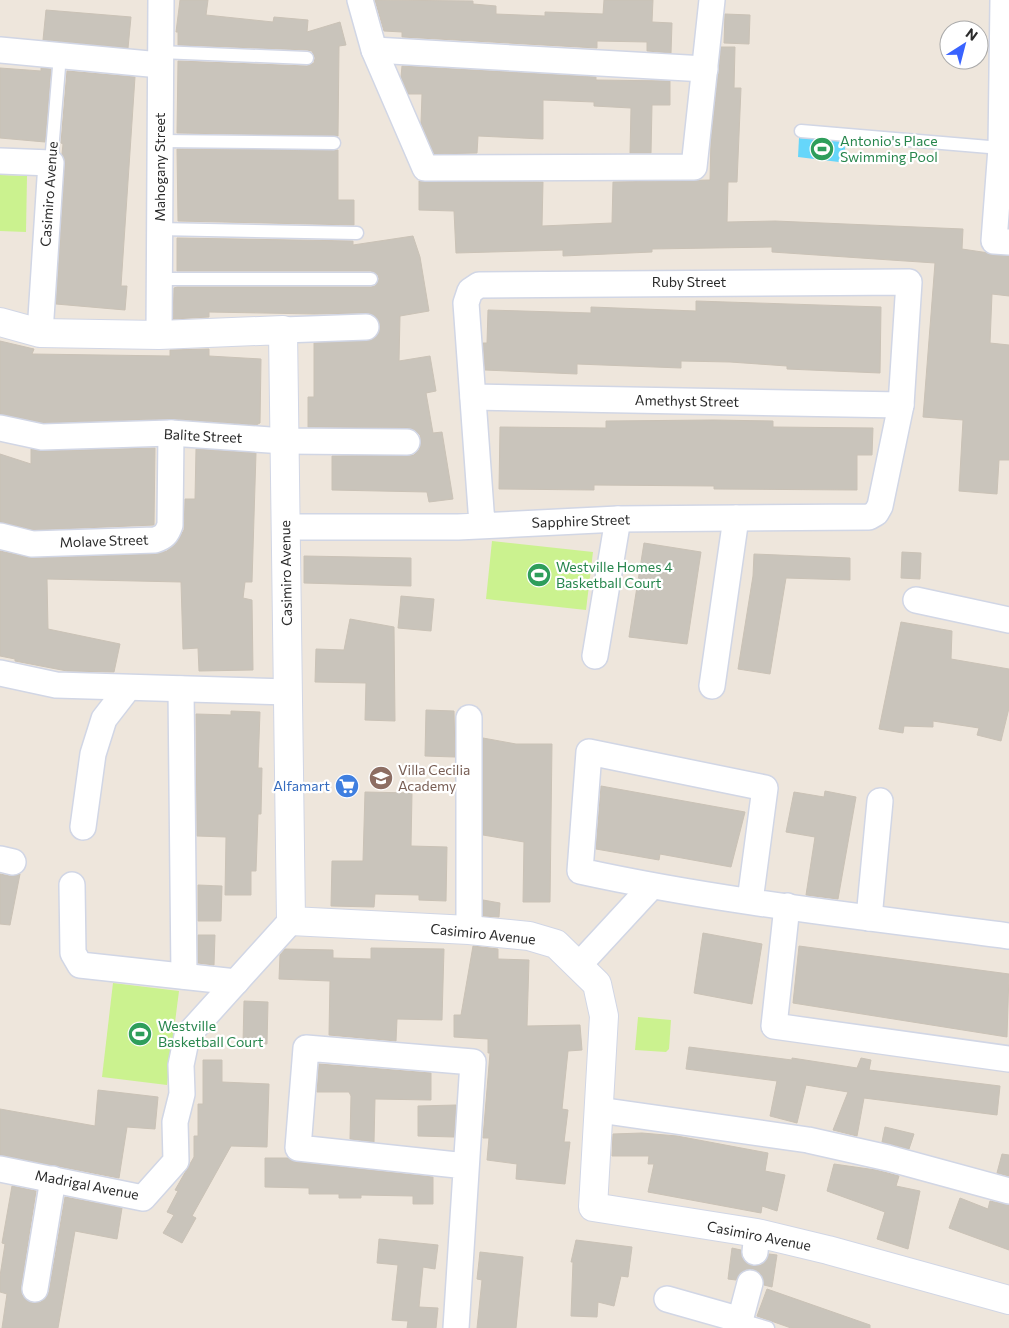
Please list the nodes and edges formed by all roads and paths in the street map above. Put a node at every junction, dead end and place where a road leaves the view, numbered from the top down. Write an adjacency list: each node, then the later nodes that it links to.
1 (160, 0): 8 (street, Mahogany Street)
2 (360, 0): 6 (street)
3 (712, 0): 10 (street)
4 (1005, 11): 14 (street)
5 (0, 50): 7 (street)
6 (374, 50): 10 (street); 10 (street)
7 (60, 55): 8 (street); 16 (lane, Casimiro Avenue)
8 (160, 58): 9 (lane); 12 (street, Mahogany Street)
9 (307, 58)
10 (705, 68)
11 (801, 131): 14 (lane)
12 (160, 140): 13 (lane); 17 (street, Mahogany Street)
13 (334, 143)
14 (1001, 148): 19 (street)
15 (0, 161): 16 (street)
16 (51, 163): 25 (street, Casimiro Avenue)
17 (159, 229): 18 (lane); 20 (street, Mahogany Street)
18 (357, 233)
19 (1009, 242)
20 (159, 279): 21 (lane); 26 (street, Mahogany Street)
21 (371, 279)
22 (0, 322): 25 (street)
23 (366, 327): 24 (street)
24 (282, 330): 26 (street); 31 (street, Casimiro Avenue)
25 (40, 333): 26 (street)
26 (159, 334)
27 (473, 396): 28 (street, Amethyst Street); 28 (street, Ruby Street); 35 (street)
28 (901, 405): 33 (street, Sapphire Street)
29 (0, 428): 30 (street, Balite Street)
30 (171, 433): 31 (street, Balite Street); 37 (street, Molave Street)
31 (284, 441): 32 (street, Balite Street); 36 (street, Casimiro Avenue)
32 (407, 442)
33 (736, 518): 34 (street, Sapphire Street); 42 (street)
34 (618, 519): 35 (street, Sapphire Street); 40 (street)
35 (482, 524): 36 (street, Sapphire Street)
36 (286, 527): 45 (street, Casimiro Avenue)
37 (0, 536)
38 (916, 600): 39 (street)
39 (1009, 620)
40 (595, 656)
41 (0, 673): 43 (street)
42 (712, 686)
43 (128, 688): 44 (street); 48 (street)
44 (181, 689): 45 (street); 58 (street)
45 (288, 692): 54 (street, Casimiro Avenue)
46 (469, 718): 55 (street)
47 (880, 801): 53 (street)
48 (82, 827)
49 (72, 885): 58 (street)
50 (651, 886): 51 (street); 51 (street); 57 (street)
51 (750, 901): 52 (street)
52 (787, 906): 53 (street); 60 (street)
53 (869, 918): 56 (street)
54 (291, 921): 55 (street, Casimiro Avenue); 59 (street, Madrigal Avenue)
55 (469, 930): 57 (street, Casimiro Avenue)
56 (1009, 936)
57 (578, 966): 61 (street, Casimiro Avenue)
58 (184, 976): 59 (street)
59 (236, 982): 64 (street, Madrigal Avenue)
60 (1009, 1059)
61 (599, 1110): 65 (street); 69 (street, Casimiro Avenue)
62 (466, 1166): 62 (street); 71 (street)
63 (0, 1169): 64 (street, Madrigal Avenue)
64 (53, 1180): 67 (street)
65 (1009, 1191)
66 (750, 1283): 70 (street)
67 (35, 1289)
68 (667, 1299): 70 (street)
69 (1009, 1300)
70 (740, 1324): 72 (lane)
71 (456, 1328)
72 (768, 1328)

